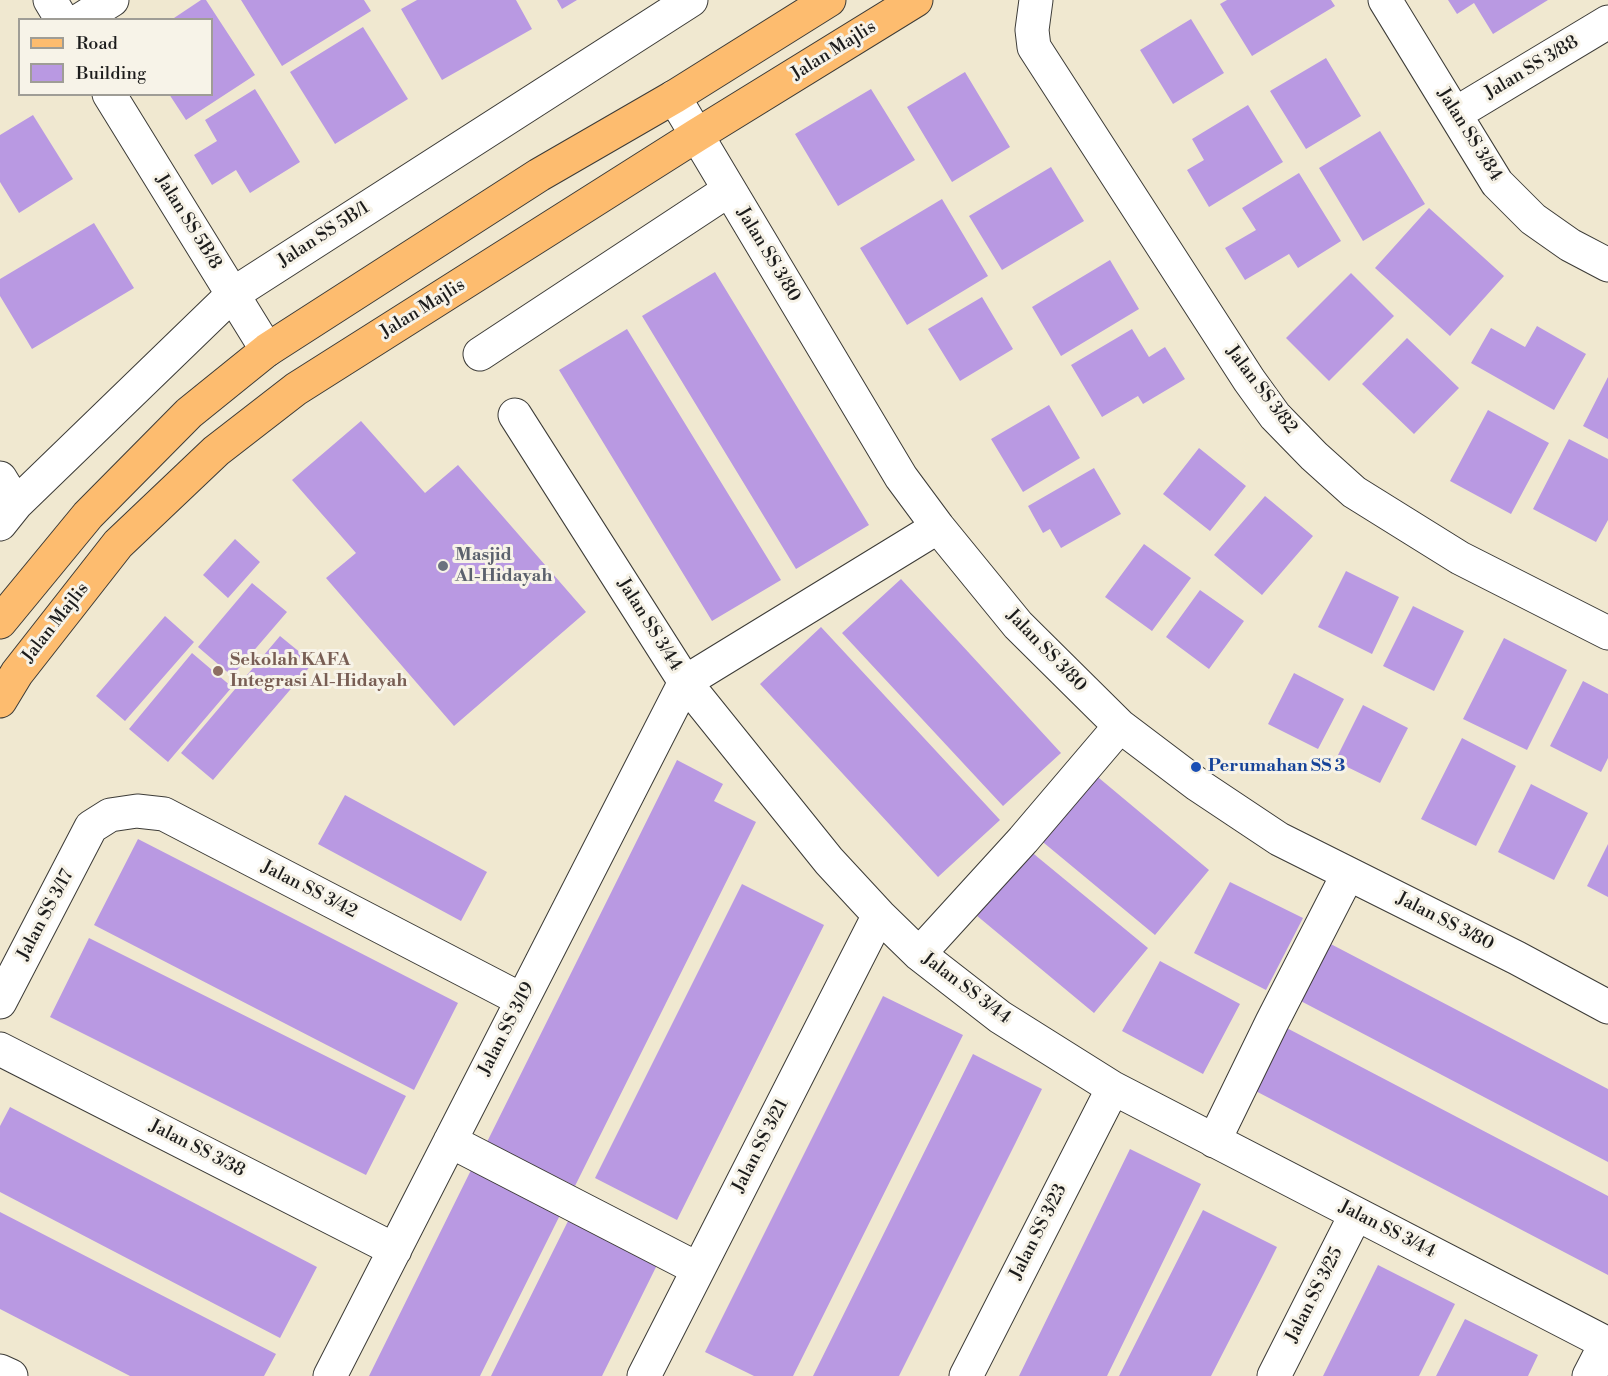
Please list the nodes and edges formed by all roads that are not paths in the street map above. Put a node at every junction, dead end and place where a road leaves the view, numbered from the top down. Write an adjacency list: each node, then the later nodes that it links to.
1 (50, 0): 8 (street)
2 (112, 0): 9 (street)
3 (691, 0): 17 (street, Jalan SS 5B/1)
4 (829, 0): 12 (main road)
5 (916, 0): 14 (main road, Jalan Majlis)
6 (1384, 0): 13 (street, Jalan SS 3/84)
7 (1034, 15): 24 (street, Jalan SS 3/82)
8 (61, 18)
9 (84, 18)
10 (1608, 22): 13 (street, Jalan SS 3/88)
11 (110, 96): 17 (street, Jalan SS 5B/8)
12 (674, 97): 14 (street, Jalan SS 3/80); 18 (main road)
13 (1455, 114): 16 (street, Jalan SS 3/84)
14 (698, 135): 15 (street, Jalan SS 3/80); 26 (main road, Jalan Majlis)
15 (729, 190): 19 (street); 22 (street, Jalan SS 3/80)
16 (1608, 265)
17 (233, 294): 18 (street, Jalan SS 5B/8); 21 (street, Jalan SS 5B/1)
18 (267, 350): 23 (main road)
19 (480, 354)
20 (515, 415): 25 (street, Jalan SS 3/44)
21 (5, 502)
22 (938, 527): 25 (street); 27 (street, Jalan SS 3/80)
23 (0, 622)
24 (1608, 633)
25 (685, 682): 30 (street, Jalan SS 3/44); 32 (street, Jalan SS 3/19)
26 (0, 701)
27 (1120, 726): 29 (street, Jalan SS 3/80); 31 (street)
28 (91, 827): 32 (street, Jalan SS 3/42); 33 (street, Jalan SS 3/17)
29 (1348, 874): 34 (street, Jalan SS 3/80); 38 (street)
30 (879, 915): 31 (street, Jalan SS 3/44); 41 (street, Jalan SS 3/21)
31 (919, 954): 36 (street, Jalan SS 3/44)
32 (522, 1000): 37 (street, Jalan SS 3/19)
33 (0, 1002)
34 (1608, 1007)
35 (0, 1048): 40 (street, Jalan SS 3/38)
36 (1113, 1088): 38 (street, Jalan SS 3/44); 47 (street, Jalan SS 3/23)
37 (450, 1142): 40 (street, Jalan SS 3/19); 41 (street)
38 (1214, 1142): 39 (street, Jalan SS 3/44)
39 (1356, 1214): 42 (street, Jalan SS 3/44); 48 (street, Jalan SS 3/25)
40 (394, 1250): 45 (street, Jalan SS 3/19)
41 (698, 1269): 46 (street, Jalan SS 3/21)
42 (1607, 1344): 49 (street)
43 (0, 1371): 44 (street)
44 (11, 1376)
45 (330, 1376)
46 (644, 1376)
47 (966, 1376)
48 (1274, 1376)
49 (1589, 1376)

